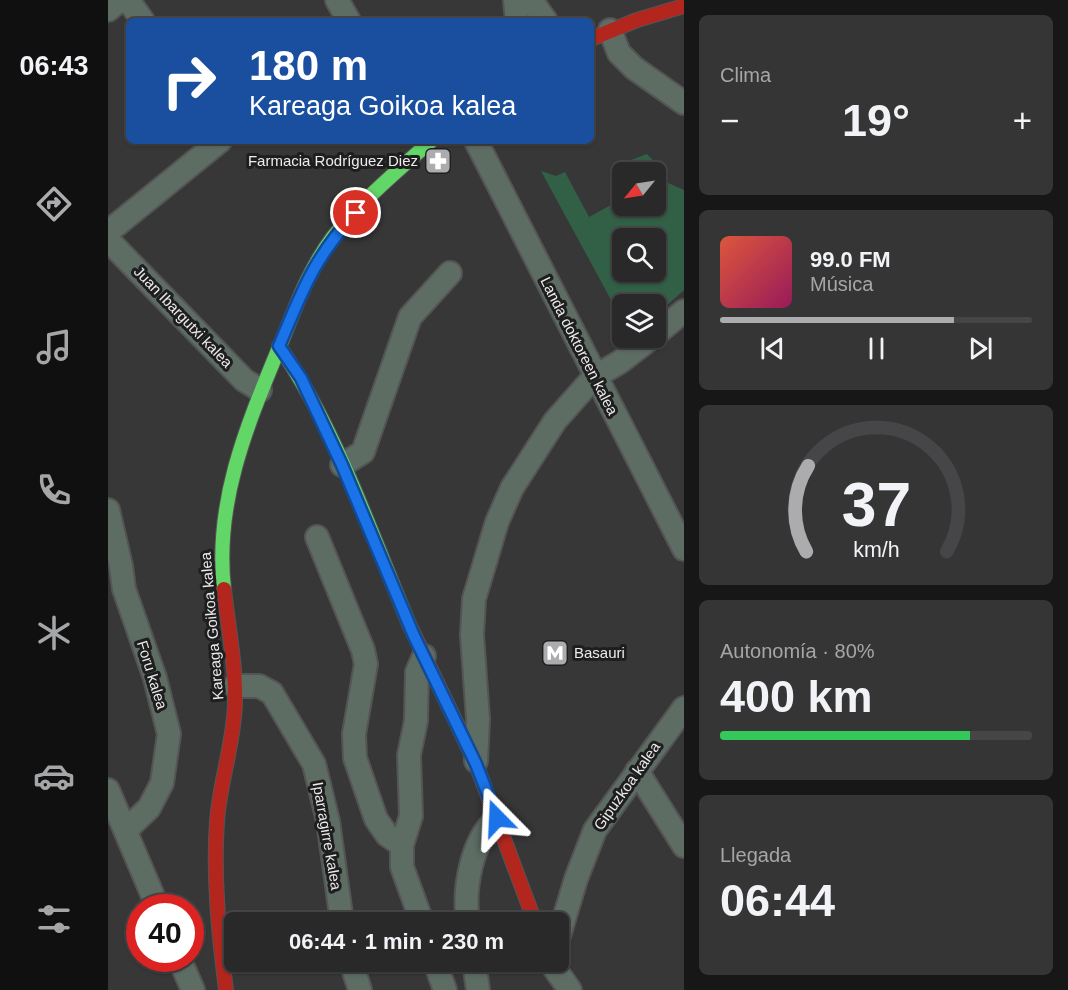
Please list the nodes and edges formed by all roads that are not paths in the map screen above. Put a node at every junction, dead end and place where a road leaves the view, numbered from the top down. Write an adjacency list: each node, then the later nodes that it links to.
1 (120, 0): 7 (street)
2 (128, 0): 8 (street)
3 (337, 0): 9 (street)
4 (515, 0): 10 (street)
5 (531, 0): 11 (street)
6 (684, 6): 12 (main road)
7 (108, 10)
8 (141, 18)
9 (347, 18)
10 (517, 18)
11 (544, 18)
12 (600, 34): 13 (street)
13 (684, 103)
14 (216, 144): 17 (street)
15 (428, 144): 22 (main road, Kareaga Goikoa kalea)
16 (478, 144): 24 (street, Landa doktoreen kalea)
17 (108, 232)
18 (108, 240): 25 (street, Juan Ibargutxi kalea)
19 (450, 273): 26 (street)
20 (684, 311): 21 (street)
21 (666, 326)
22 (279, 346): 25 (main road, Kareaga Goikoa kalea); 26 (main road)
23 (638, 348): 24 (street)
24 (594, 377): 29 (street, Landa doktoreen kalea); 33 (street)
25 (260, 390): 31 (main road, Kareaga Goikoa kalea)
26 (342, 465): 30 (main road)
27 (108, 510): 37 (street, Foru kalea)
28 (317, 537): 38 (street)
29 (684, 549)
30 (424, 656): 33 (main road); 38 (street)
31 (235, 686): 41 (street, Iparragirre kalea); 51 (main road, Kareaga Goikoa kalea)
32 (684, 708): 34 (street, Gipuzkoa kalea)
33 (476, 764): 36 (main road)
34 (637, 771): 39 (street); 45 (street, Gipuzkoa kalea)
35 (108, 790): 37 (street)
36 (497, 818): 43 (street); 44 (main road)
37 (126, 830): 40 (street)
38 (402, 845): 42 (street)
39 (684, 846)
40 (152, 894)
41 (341, 912)
42 (418, 912)
43 (467, 912)
44 (531, 912)
45 (566, 912)
46 (185, 972): 50 (street)
47 (354, 972): 52 (street)
48 (439, 972): 53 (street)
49 (475, 972): 54 (street)
50 (193, 990)
51 (226, 990)
52 (360, 990)
53 (445, 990)
54 (478, 990)

